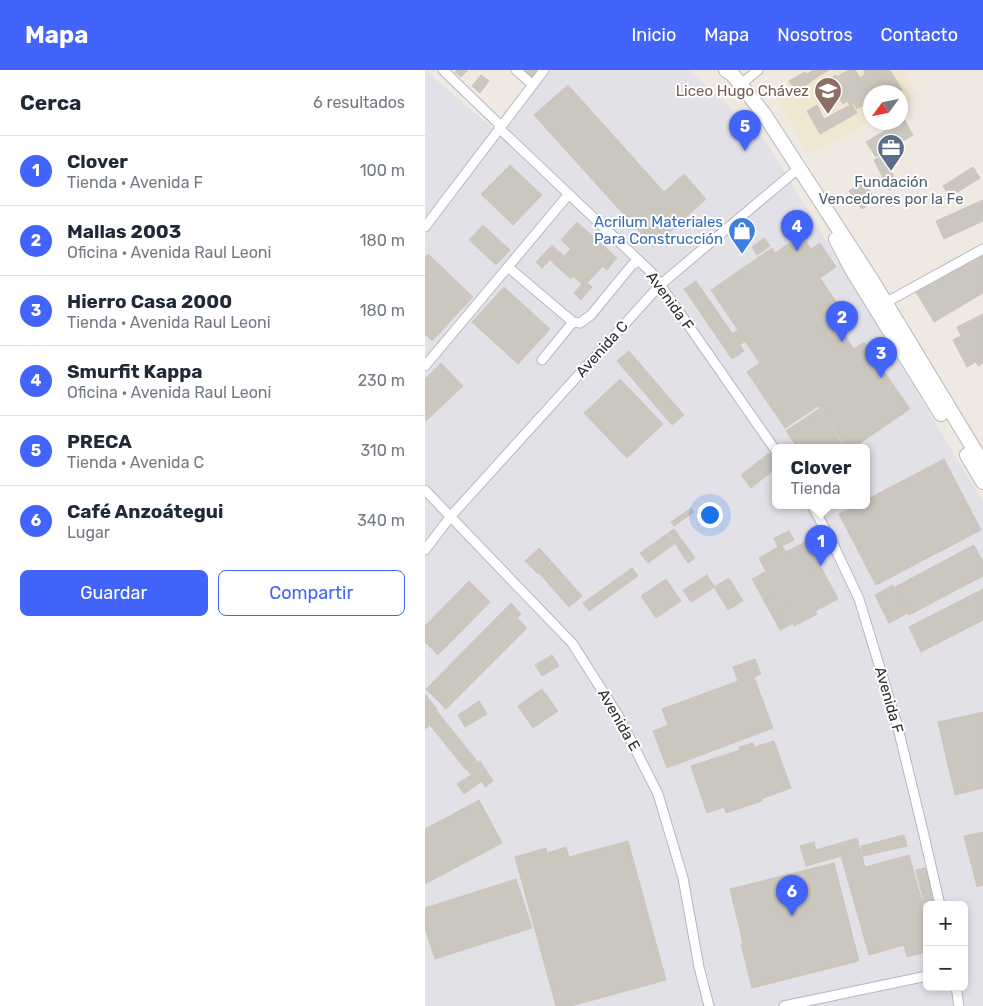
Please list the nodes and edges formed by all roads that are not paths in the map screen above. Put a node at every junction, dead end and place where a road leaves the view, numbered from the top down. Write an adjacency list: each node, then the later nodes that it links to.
1 (443, 70): 8 (street, Avenida F)
2 (516, 70): 7 (street)
3 (544, 70): 7 (street)
4 (726, 70): 6 (main road)
5 (758, 70): 6 (street)
6 (741, 84): 9 (main road)
7 (533, 85): 8 (street)
8 (500, 127): 10 (street, Avenida F); 11 (street)
9 (799, 168): 15 (street, Avenida C); 16 (main road); 22 (main road)
10 (569, 194): 13 (street, Avenida F); 14 (street)
11 (425, 226)
12 (983, 249): 16 (street)
13 (638, 261): 15 (street, Avenida F); 17 (street)
14 (508, 267): 17 (street); 19 (street)
15 (660, 285): 20 (street, Avenida F); 25 (street, Avenida C)
16 (885, 303): 21 (main road)
17 (573, 322): 18 (street)
18 (542, 360)
19 (425, 366)
20 (772, 445)
21 (983, 464)
22 (983, 482)
23 (425, 490): 25 (street, Avenida E)
24 (814, 509): 27 (street, Avenida F)
25 (451, 516): 26 (street, Avenida C); 30 (street, Avenida E)
26 (425, 550)
27 (938, 901)
28 (923, 977): 31 (street)
29 (957, 991): 32 (street)
30 (709, 1006)
31 (784, 1006)
32 (959, 1006)

